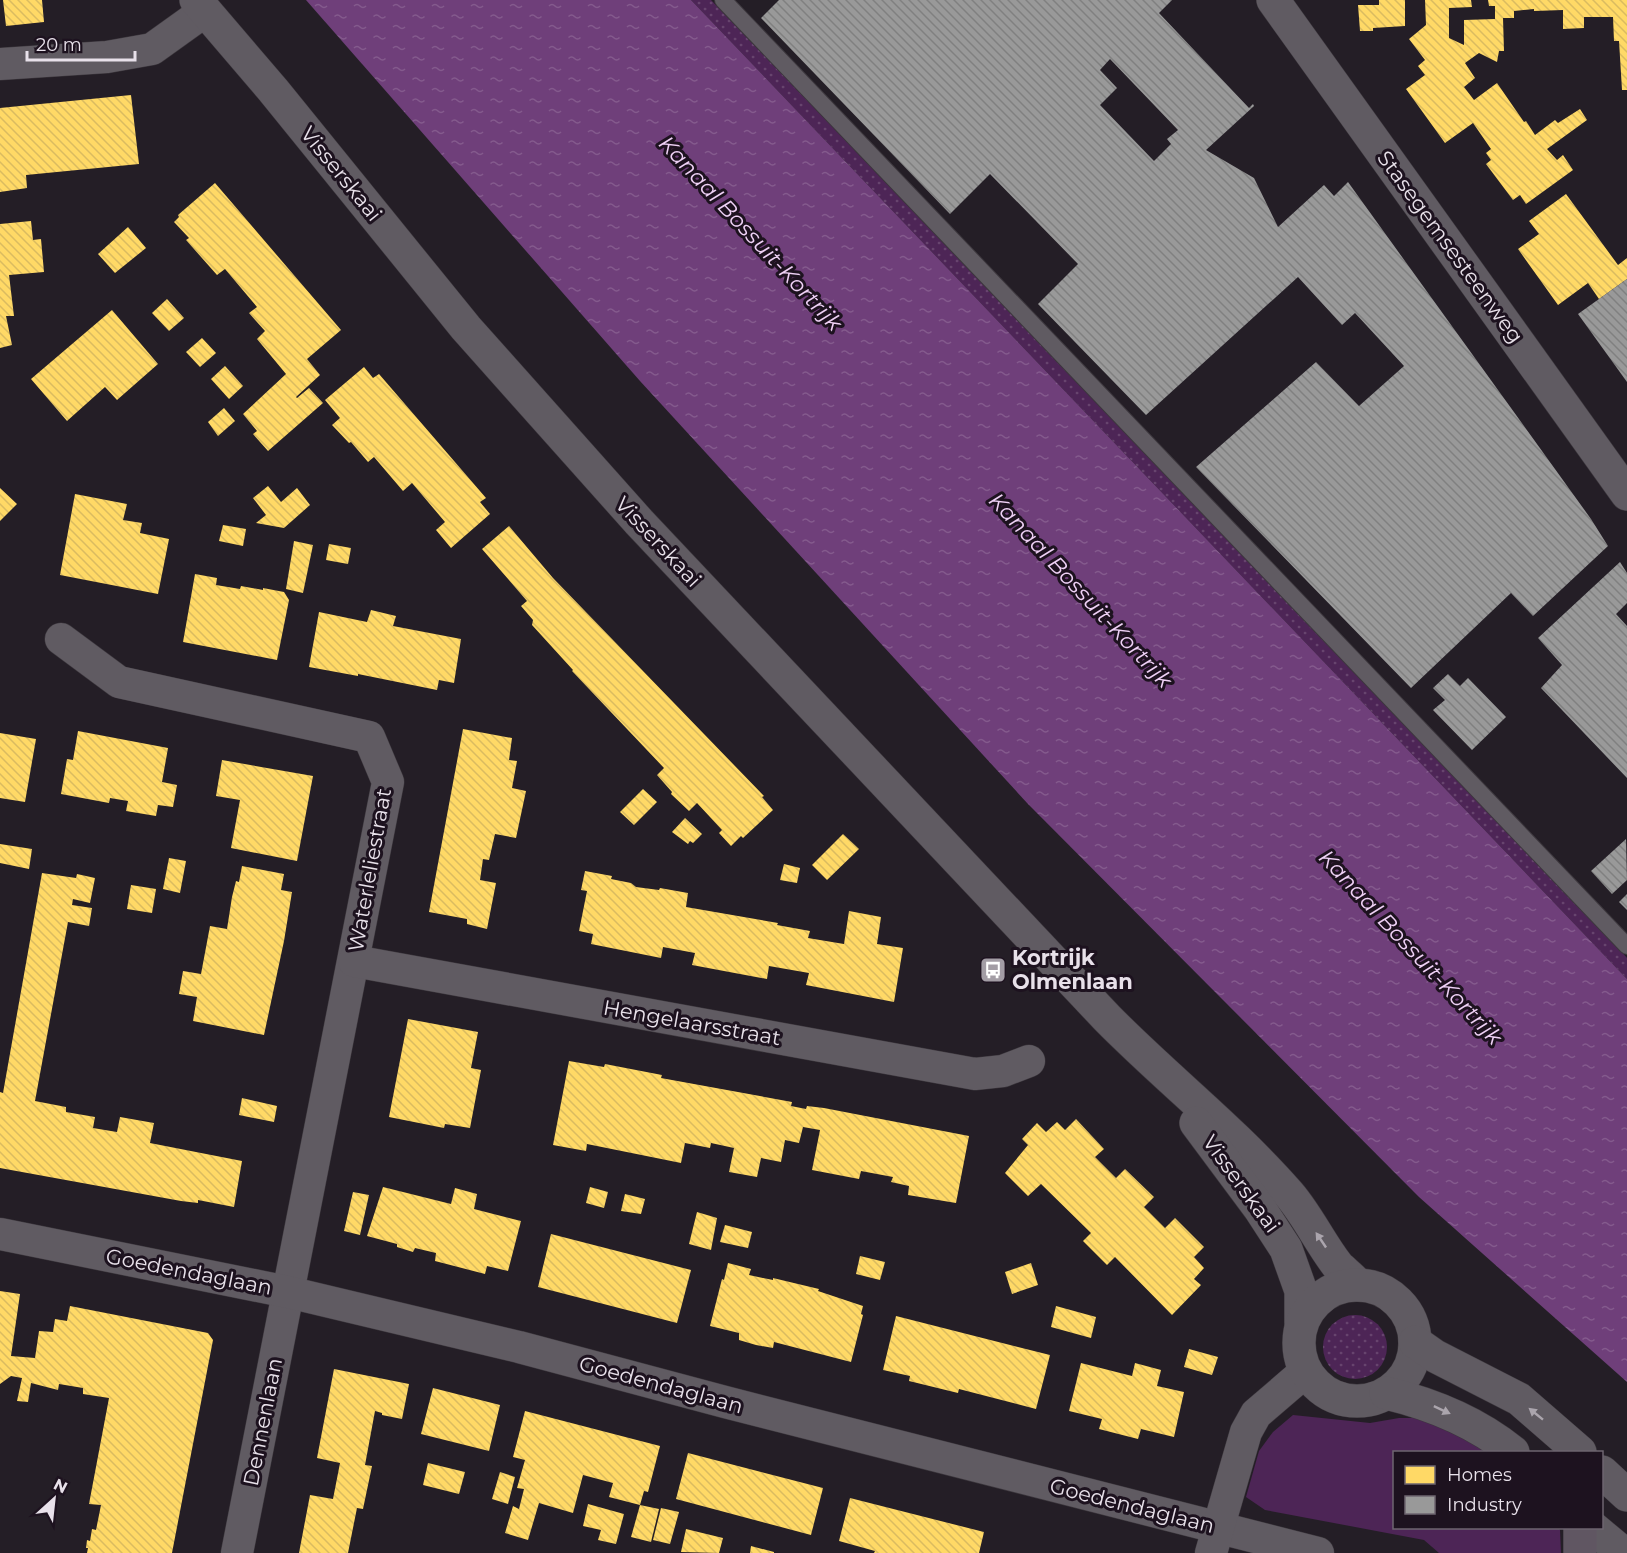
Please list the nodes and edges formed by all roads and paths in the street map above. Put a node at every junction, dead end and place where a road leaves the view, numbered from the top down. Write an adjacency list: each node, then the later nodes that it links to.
1 (723, 0): 7 (lane)
2 (1273, 0): 5 (street, Stasegemsesteenweg)
3 (200, 6): 4 (street); 9 (street, Visserskaai)
4 (0, 64)
5 (1627, 494)
6 (61, 639): 8 (street, Waterleliestraat)
7 (1627, 946)
8 (354, 961): 10 (street, Hengelaarsstraat); 13 (street, Waterleliestraat)
9 (1148, 1059): 12 (street, Visserskaai, one-way to 9); 14 (street, Visserskaai)
10 (1029, 1061)
11 (0, 1234): 13 (street, Goedendaglaan)
12 (1358, 1285): 14 (street); 15 (street)
13 (288, 1292): 24 (street, Goedendaglaan); 25 (street, Dennenlaan)
14 (1302, 1323): 16 (street)
15 (1415, 1342): 17 (street); 19 (street, one-way to 15)
16 (1306, 1371): 17 (street); 24 (street)
17 (1386, 1393): 18 (street, one-way to 18)
18 (1512, 1451)
19 (1579, 1451)
20 (1603, 1473): 21 (street)
21 (1627, 1495)
22 (1580, 1529): 27 (highway)
23 (1595, 1529): 28 (street)
24 (1214, 1541): 26 (street, Goedendaglaan)
25 (237, 1553)
26 (1318, 1553)
27 (1580, 1553)
28 (1623, 1553)

